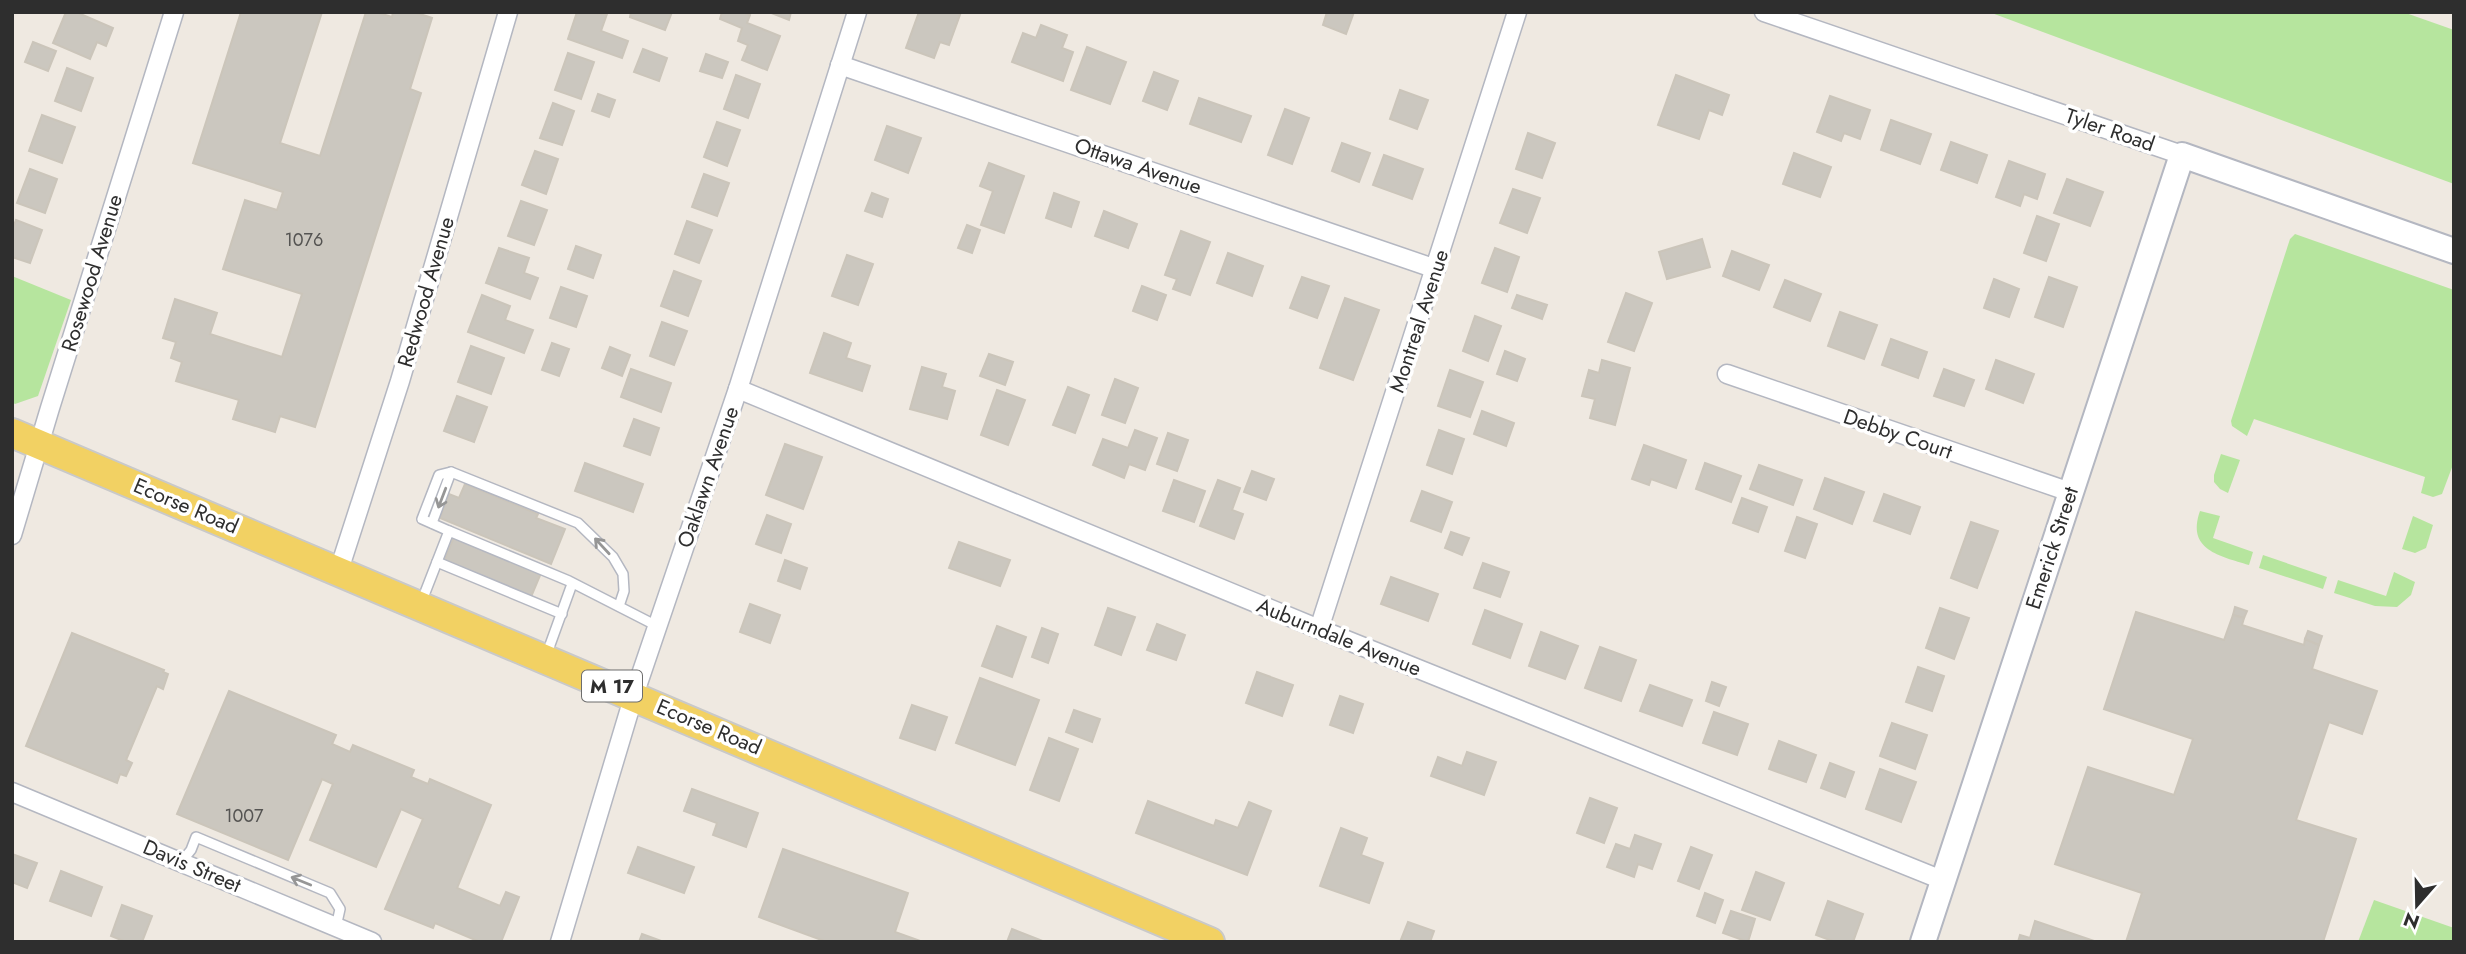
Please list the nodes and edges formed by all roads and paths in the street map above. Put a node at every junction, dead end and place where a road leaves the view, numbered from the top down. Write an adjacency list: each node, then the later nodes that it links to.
1 (174, 12): 13 (street, Rosewood Avenue)
2 (508, 12): 18 (street, Redwood Avenue)
3 (857, 12): 6 (street, Oaklawn Avenue)
4 (1517, 12): 9 (street, Montreal Avenue)
5 (1764, 12): 7 (street, Tyler Road)
6 (840, 65): 9 (street, Ottawa Avenue); 11 (street, Oaklawn Avenue)
7 (2182, 155): 8 (street, Tyler Road); 14 (street, Emerick Street)
8 (2454, 251)
9 (1436, 269): 24 (street, Montreal Avenue)
10 (1727, 374): 14 (street, Debby Court)
11 (738, 389): 23 (street, Oaklawn Avenue); 24 (street, Auburndale Avenue)
12 (12, 433): 13 (main road, Ecorse Road / M 17)
13 (40, 444): 16 (street, Rosewood Avenue); 18 (main road, Ecorse Road / M 17)
14 (2070, 492): 29 (street, Emerick Street)
15 (449, 531): 17 (lane); 19 (lane); 21 (lane, one-way to 15)
16 (12, 535)
17 (437, 562): 20 (lane); 22 (lane)
18 (339, 570): 20 (main road, Ecorse Road / M 17)
19 (572, 584): 21 (lane); 22 (lane)
20 (420, 605): 25 (main road, Ecorse Road / M 17)
21 (619, 607): 23 (lane)
22 (562, 614): 25 (lane)
23 (657, 626): 26 (street, Oaklawn Avenue)
24 (1319, 629): 29 (street, Auburndale Avenue)
25 (545, 658): 26 (main road, Ecorse Road / M 17)
26 (634, 695): 32 (street, Oaklawn Avenue); 33 (main road, Ecorse Road / M 17)
27 (12, 792): 28 (street, Davis Street)
28 (182, 861): 30 (street, Davis Street); 30 (lane, one-way to 28)
29 (1942, 880): 34 (street, Emerick Street)
30 (336, 927): 31 (street, Davis Street)
31 (372, 942)
32 (560, 942)
33 (1210, 942)
34 (1923, 942)

